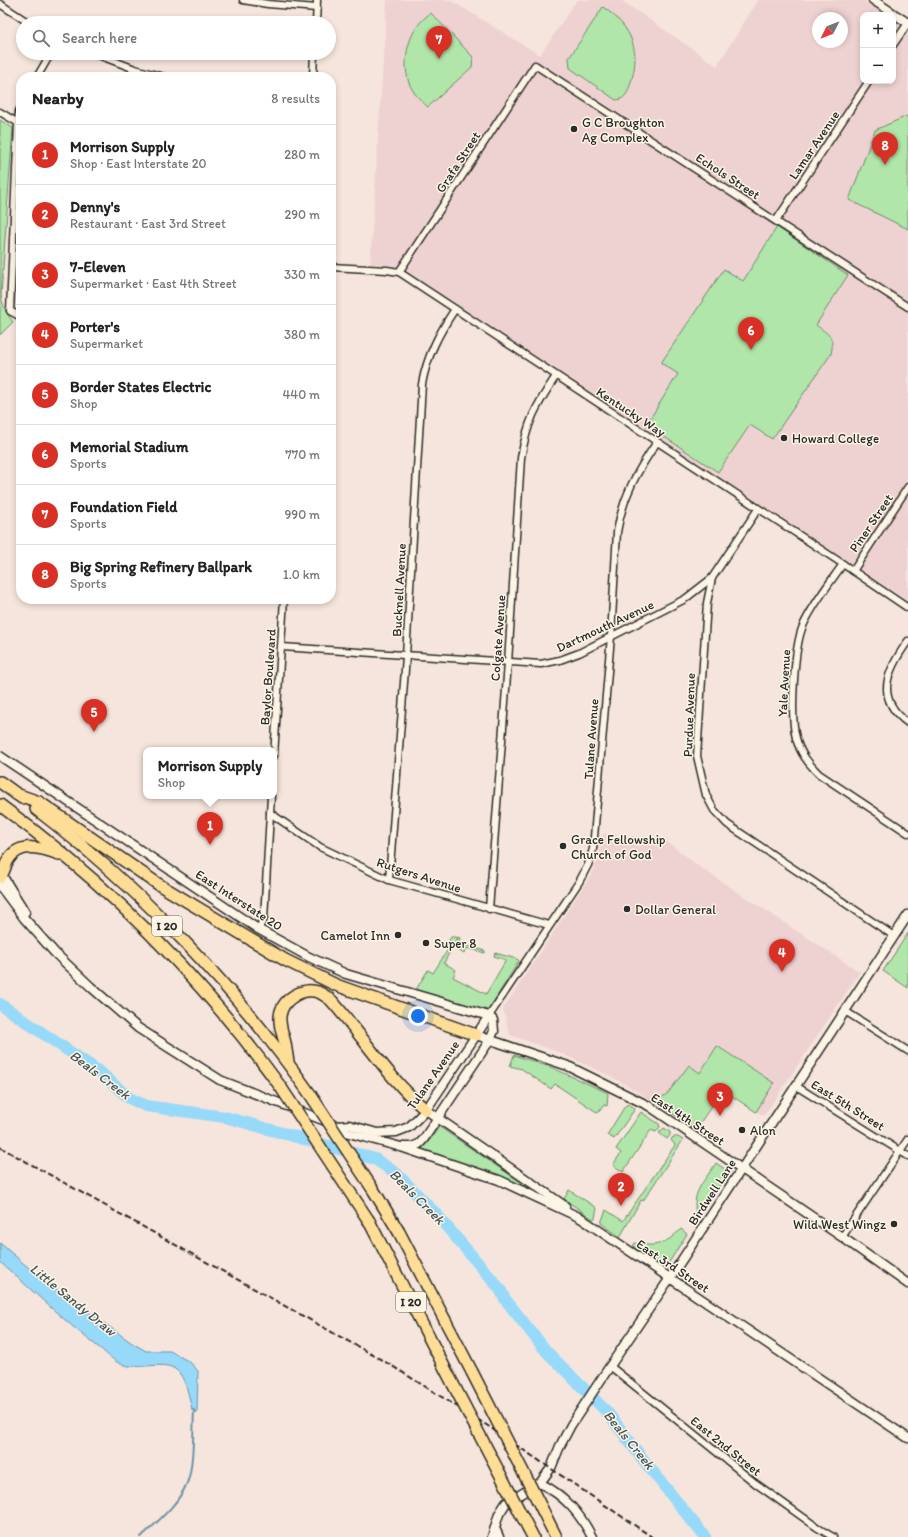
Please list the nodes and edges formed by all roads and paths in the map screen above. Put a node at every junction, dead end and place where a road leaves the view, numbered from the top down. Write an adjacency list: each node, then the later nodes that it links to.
1 (243, 0): 5 (street)
2 (317, 0): 5 (street)
3 (873, 0): 8 (main road)
4 (0, 4): 6 (street)
5 (317, 8): 7 (street)
6 (18, 16)
7 (316, 16)
8 (908, 23): 9 (street)
9 (896, 41)
10 (47, 60): 14 (street)
11 (111, 60): 15 (street)
12 (314, 60): 16 (street)
13 (535, 65): 21 (street, Echols Street); 23 (street, Grafa Street)
14 (40, 72)
15 (146, 72)
16 (313, 72)
17 (867, 84): 21 (street, Lamar Avenue)
18 (0, 112): 19 (street)
19 (16, 122)
20 (16, 186): 26 (street)
21 (776, 221): 24 (street, Echols Street)
22 (336, 267): 23 (street, Kentucky Way)
23 (399, 272): 25 (street, Kentucky Way)
24 (908, 307)
25 (455, 309): 27 (street, Kentucky Way); 39 (street, Bucknell Avenue)
26 (16, 314)
27 (556, 376): 28 (street, Kentucky Way); 40 (street, Colgate Avenue)
28 (657, 442): 30 (street, Kentucky Way); 36 (street, Tulane Avenue)
29 (908, 487): 32 (street, Piner Street)
30 (758, 509): 31 (street, Kentucky Way); 33 (street, Purdue Avenue)
31 (843, 564): 32 (street, Kentucky Way); 49 (street, Yale Avenue)
32 (853, 571): 35 (street, Kentucky Way)
33 (712, 578): 36 (street, Dartmouth Avenue); 57 (street, Purdue Avenue)
34 (284, 604): 38 (street, Baylor Boulevard)
35 (908, 608)
36 (611, 636): 40 (street, Dartmouth Avenue); 55 (street, Tulane Avenue)
37 (908, 641): 41 (street)
38 (282, 647): 39 (street, Dartmouth Avenue); 42 (street, Baylor Boulevard)
39 (406, 656): 40 (street, Dartmouth Avenue); 52 (street, Bucknell Avenue)
40 (508, 663): 53 (street, Colgate Avenue)
41 (908, 723)
42 (275, 747)
43 (0, 756): 56 (main road, East Interstate 20)
44 (0, 782): 45 (highway, I 20)
45 (16, 794): 60 (highway); 63 (highway, I 20)
46 (271, 799): 48 (street)
47 (0, 805): 50 (highway, I 20)
48 (270, 813): 52 (street, Rutgers Avenue); 56 (street)
49 (908, 833)
50 (64, 855): 51 (highway); 83 (highway, I 20, bridge)
51 (1, 878): 67 (main road)
52 (389, 880): 53 (street, Rutgers Avenue)
53 (489, 909): 55 (street, Rutgers Avenue)
54 (908, 915): 57 (main road, Birdwell Lane)
55 (549, 925): 59 (street, Tulane Avenue)
56 (258, 929): 59 (main road, East Interstate 20)
57 (894, 936): 58 (main road, Birdwell Lane)
58 (845, 1010): 62 (street); 64 (main road, Birdwell Lane)
59 (489, 1016): 60 (main road, Tulane Avenue); 61 (main road)
60 (476, 1034): 61 (main road, East 4th Street); 65 (main road, Tulane Avenue)
61 (490, 1040): 66 (main road); 72 (main road, East 4th Street)
62 (908, 1051)
63 (288, 1062): 65 (highway); 84 (highway, I 20, bridge)
64 (796, 1086): 70 (street, East 5th Street); 72 (main road, Birdwell Lane)
65 (426, 1110): 66 (main road, East 3rd Street); 67 (main road, Tulane Avenue)
66 (438, 1119): 69 (main road); 73 (main road, East 3rd Street)
67 (338, 1126): 69 (main road)
68 (908, 1139): 70 (street)
69 (401, 1147): 73 (main road)
70 (900, 1151): 71 (street, East 5th Street); 74 (street)
71 (908, 1156)
72 (741, 1170): 74 (main road, East 4th Street); 75 (main road, Birdwell Lane)
73 (583, 1219): 75 (main road, East 3rd Street)
74 (842, 1237): 76 (main road, East 4th Street)
75 (670, 1278): 77 (main road, Birdwell Lane); 78 (main road, East 3rd Street)
76 (908, 1284)
77 (610, 1366): 79 (main road, Birdwell Lane); 86 (street, East 2nd Street)
78 (908, 1438)
79 (540, 1483): 80 (main road); 85 (main road)
80 (494, 1528): 81 (main road); 82 (main road)
81 (492, 1537)
82 (499, 1537)
83 (533, 1537)
84 (556, 1537)
85 (592, 1537)
86 (833, 1537)

